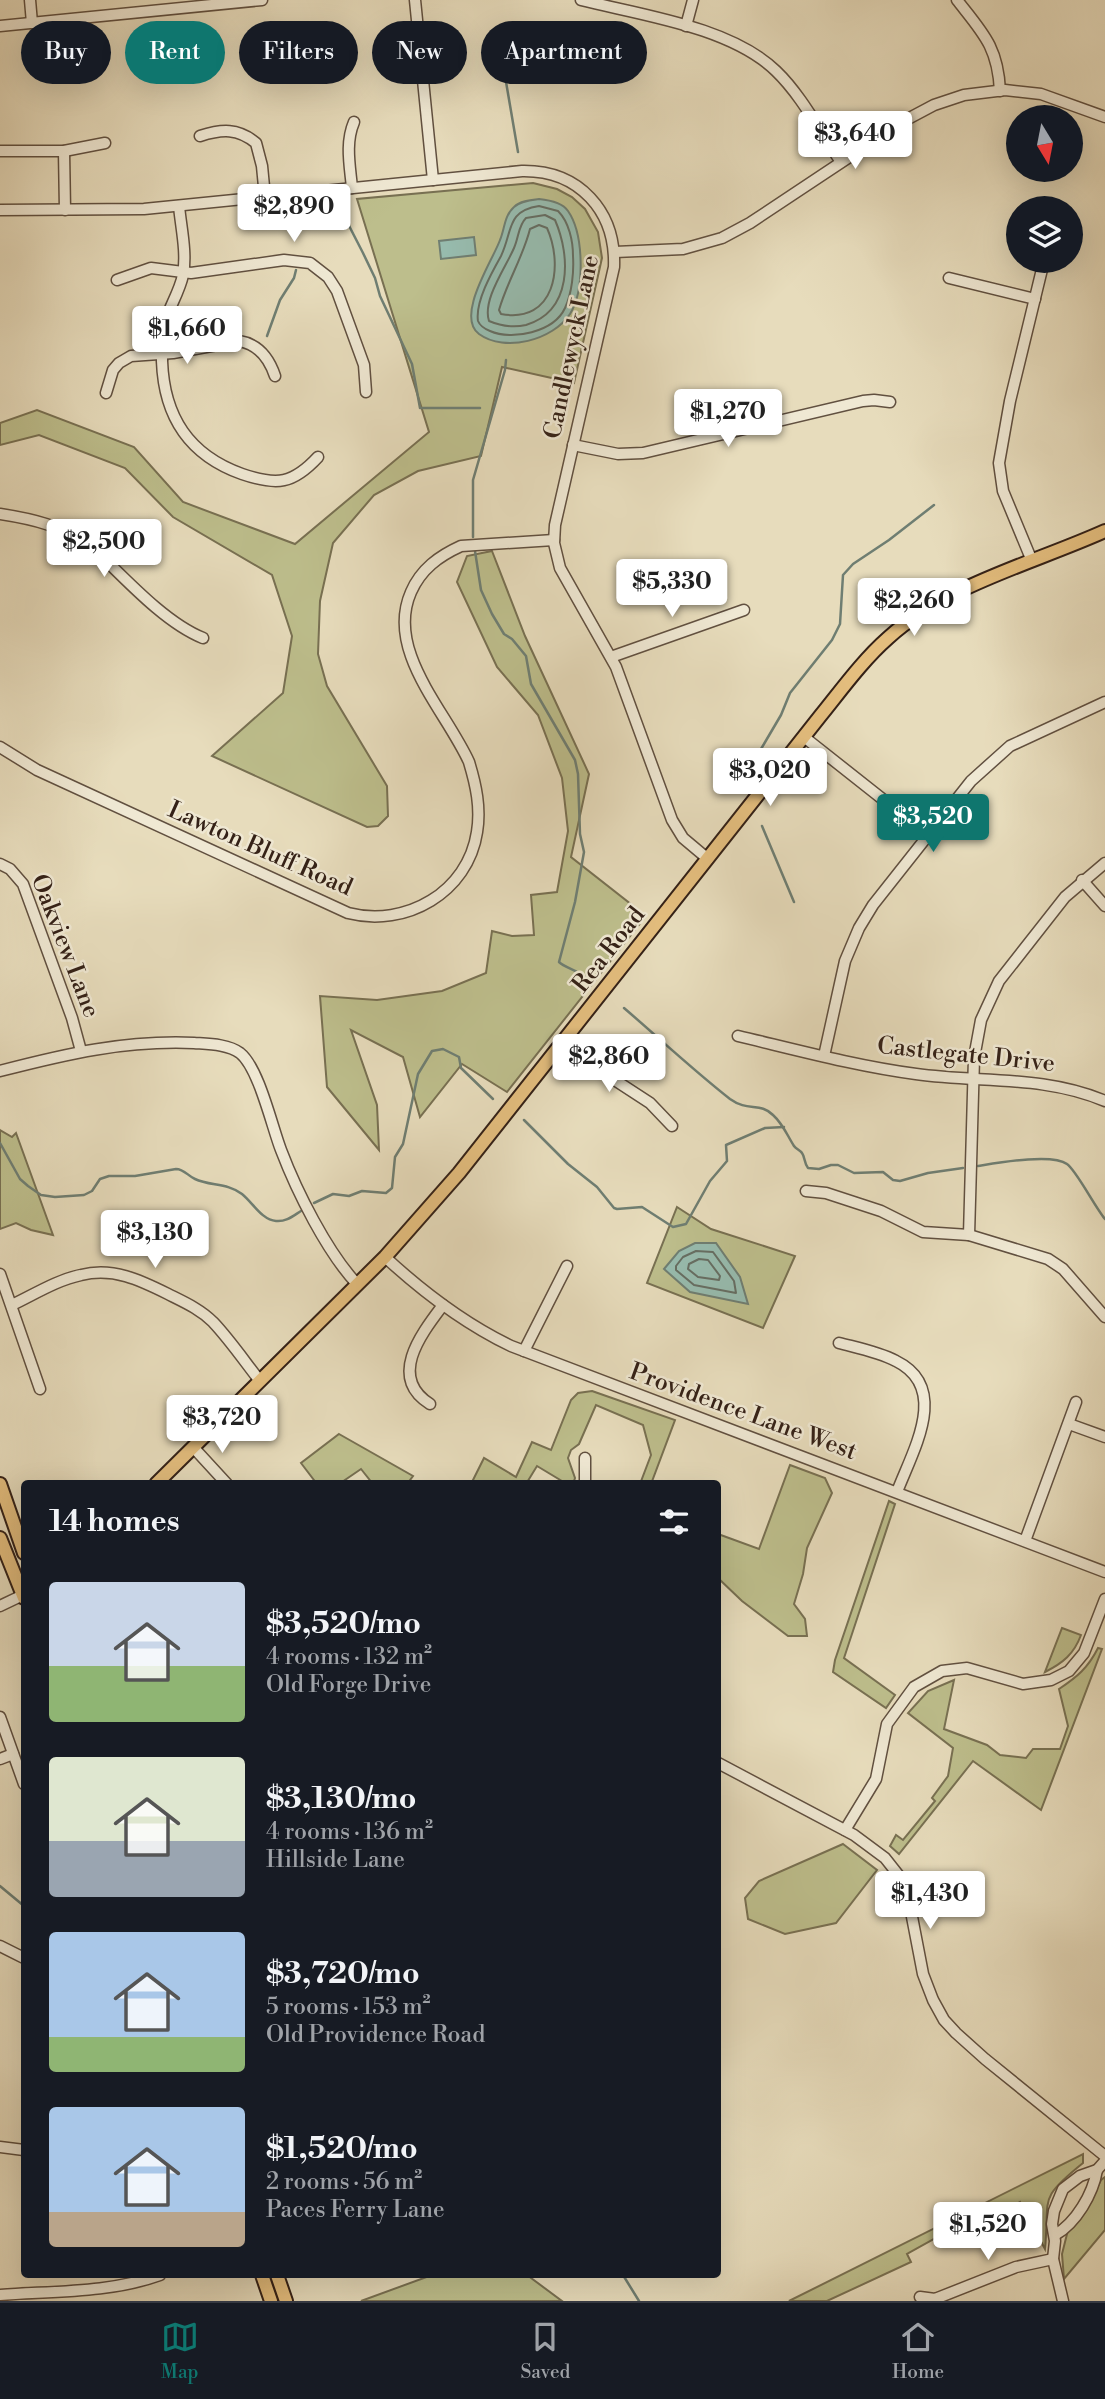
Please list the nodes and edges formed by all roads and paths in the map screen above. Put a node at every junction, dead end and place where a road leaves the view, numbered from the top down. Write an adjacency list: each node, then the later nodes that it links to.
1 (30, 0): 7 (street)
2 (262, 0): 8 (street)
3 (415, 0): 20 (street)
4 (581, 0): 11 (street)
5 (693, 0): 11 (street)
6 (957, 0): 12 (street)
7 (32, 21)
8 (52, 21)
9 (21, 24): 10 (street)
10 (0, 26)
11 (686, 26): 19 (street)
12 (1000, 91): 13 (street); 19 (street)
13 (1105, 117)
14 (354, 122): 21 (street)
15 (200, 136): 22 (street)
16 (105, 143): 18 (street)
17 (0, 151): 18 (street)
18 (64, 151): 25 (street)
19 (841, 162): 26 (street)
20 (433, 180): 21 (street, Candlewyck Lane); 26 (street, Candlewyck Lane)
21 (352, 188): 22 (street, Candlewyck Lane)
22 (265, 197): 23 (street, Candlewyck Lane)
23 (179, 206): 25 (street, Candlewyck Lane); 27 (street)
24 (0, 210): 25 (street, Candlewyck Lane)
25 (65, 210)
26 (614, 252): 37 (street, Candlewyck Lane)
27 (183, 272): 30 (street); 32 (street); 34 (street)
28 (1041, 273): 31 (street)
29 (948, 278): 31 (street)
30 (117, 280)
31 (1035, 299): 42 (street)
32 (162, 354): 33 (street); 35 (street); 38 (street)
33 (275, 376)
34 (366, 392)
35 (106, 393)
36 (890, 402): 37 (street)
37 (573, 444): 41 (street, Candlewyck Lane)
38 (318, 457)
39 (0, 514): 44 (street)
40 (1105, 531): 42 (main road, Rea Road)
41 (554, 540): 45 (street, Candlewyck Lane); 48 (street, Lawton Bluff Road)
42 (1032, 561): 47 (main road, Rea Road)
43 (744, 610): 45 (street)
44 (203, 638)
45 (611, 657): 50 (street, Candlewyck Lane)
46 (1105, 702): 49 (street)
47 (804, 737): 49 (street); 50 (main road, Rea Road)
48 (0, 747)
49 (929, 835): 58 (street)
50 (708, 859): 56 (main road, Rea Road)
51 (1105, 863): 53 (street)
52 (0, 864): 57 (street, Oakview Lane)
53 (1082, 880): 54 (street); 60 (street)
54 (1105, 906)
55 (738, 1036): 58 (street, Castlegate Drive)
56 (561, 1045): 62 (street); 65 (main road, Rea Road)
57 (81, 1051): 59 (street); 68 (street)
58 (824, 1056): 60 (street, Castlegate Drive)
59 (0, 1071)
60 (974, 1078): 61 (street, Castlegate Drive); 64 (street)
61 (1105, 1101)
62 (672, 1126)
63 (806, 1191): 64 (street)
64 (969, 1235): 71 (street)
65 (385, 1257): 68 (main road, Rea Road); 70 (street, Providence Lane West)
66 (567, 1266): 73 (street)
67 (0, 1273): 69 (street)
68 (357, 1284): 74 (main road, Rea Road)
69 (12, 1305): 74 (street); 75 (street)
70 (443, 1305): 73 (street, Providence Lane West); 77 (street)
71 (1105, 1317)
72 (839, 1343): 86 (street)
73 (524, 1351): 86 (street, Providence Lane West)
74 (260, 1381): 80 (main road, Rea Road)
75 (40, 1389)
76 (1076, 1402): 78 (street)
77 (430, 1404)
78 (1069, 1424): 79 (street); 88 (street)
79 (1105, 1437)
80 (193, 1447): 82 (main road, Rea Road); 83 (street)
81 (585, 1458): 84 (street)
82 (160, 1480)
83 (223, 1480)
84 (585, 1480)
85 (0, 1484): 89 (main road)
86 (897, 1492): 88 (street, Providence Lane West)
87 (0, 1538): 91 (main road)
88 (1025, 1541): 90 (street, Providence Lane West)
89 (21, 1544)
90 (1105, 1572)
91 (21, 1589)
92 (21, 1597): 94 (street)
93 (1105, 1599): 100 (street)
94 (0, 1606)
95 (0, 1717): 96 (street)
96 (13, 1754): 97 (street); 99 (street)
97 (0, 1759)
98 (721, 1765): 100 (street)
99 (21, 1776)
100 (845, 1830): 105 (street)
101 (0, 1946): 102 (street)
102 (21, 1956)
103 (0, 2147): 104 (street)
104 (21, 2150)
105 (1105, 2158): 106 (street)
106 (1097, 2170): 107 (street); 107 (street)
107 (1055, 2235): 108 (street)
108 (1053, 2259): 113 (street); 116 (street)
109 (150, 2278): 112 (street)
110 (263, 2278): 114 (main road)
111 (278, 2278): 115 (main road)
112 (0, 2295)
113 (920, 2297)
114 (271, 2301)
115 (286, 2301)
116 (1063, 2301)

